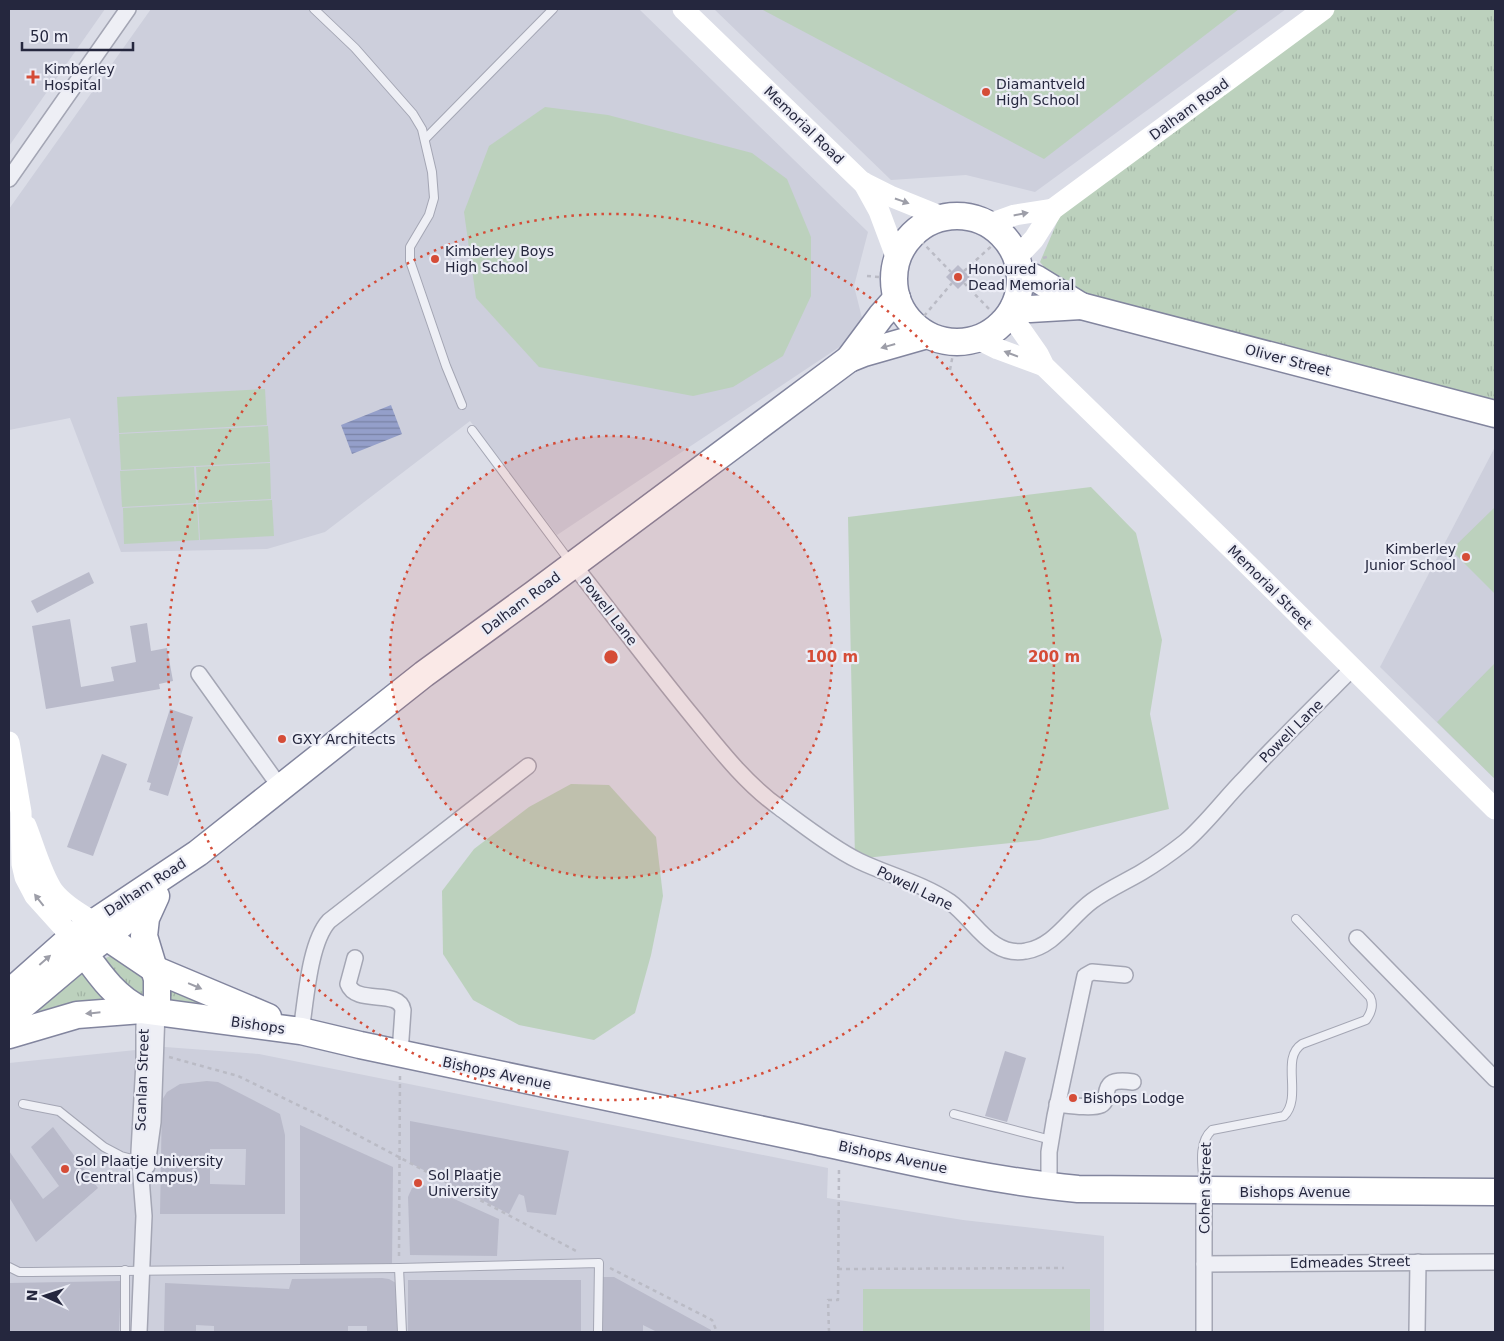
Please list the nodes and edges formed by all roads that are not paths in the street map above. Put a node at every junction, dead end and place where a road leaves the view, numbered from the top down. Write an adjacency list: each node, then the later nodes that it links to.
1 (128, 9): 7 (street)
2 (314, 9): 6 (lane)
3 (552, 9): 6 (lane)
4 (682, 9): 8 (street, Memorial Road)
5 (1324, 9): 9 (street, Dalham Road)
6 (425, 139): 19 (lane)
7 (9, 179)
8 (862, 182): 10 (street, Memorial Road, one-way to 10); 13 (street)
9 (1053, 209): 11 (street, Dalham Road, one-way to 9); 12 (street, Dalham Road)
10 (942, 217): 11 (highway); 13 (highway)
11 (993, 233): 12 (highway)
12 (1019, 264): 14 (highway, Oliver Street); 15 (highway)
13 (896, 278): 16 (highway); 17 (highway, Dalham Road)
14 (1081, 306): 15 (highway, Oliver Street); 20 (highway, Oliver Street)
15 (1007, 312): 16 (highway); 18 (street, Memorial Street)
16 (947, 333): 17 (highway, Dalham Road, one-way to 17); 18 (street, Memorial Street, one-way to 16)
17 (849, 359): 22 (highway, Dalham Road)
18 (1044, 366): 23 (street, Memorial Street)
19 (462, 405)
20 (1495, 414)
21 (472, 430): 22 (lane)
22 (572, 564): 23 (street, Powell Lane); 27 (highway, Dalham Road)
23 (1353, 668): 28 (street, Memorial Street)
24 (199, 674): 27 (street)
25 (9, 742): 32 (street)
26 (528, 766): 40 (street)
27 (280, 787): 29 (highway, Dalham Road)
28 (1495, 809)
29 (198, 853): 30 (highway, Dalham Road); 32 (highway, Dalham Road)
30 (156, 895): 32 (highway, Dalham Road); 35 (highway)
31 (1296, 919): 51 (lane, Cohen Street)
32 (89, 937): 35 (highway, Bishops); 37 (highway, one-way to 32); 38 (highway, Bishops); 39 (highway)
33 (1357, 938): 43 (street)
34 (355, 958): 42 (street)
35 (154, 969): 38 (highway); 40 (highway, Bishops, one-way to 40)
36 (1125, 975): 46 (street)
37 (9, 993)
38 (148, 1010): 40 (highway, Bishops); 41 (highway, one-way to 41); 49 (street, Scanlan Street); 49 (street, Scanlan Street)
39 (9, 1018)
40 (301, 1031): 42 (highway, Bishops Avenue)
41 (9, 1035)
42 (400, 1053): 50 (highway, Bishops Avenue)
43 (1495, 1079)
44 (1133, 1082): 46 (street)
45 (23, 1104): 49 (lane)
46 (1057, 1104): 48 (street)
47 (954, 1114): 48 (lane)
48 (1051, 1140): 50 (street)
49 (144, 1161): 59 (street, Scanlan Street)
50 (1049, 1186): 51 (highway, Bishops Avenue)
51 (1204, 1191): 52 (highway, Bishops Avenue); 55 (street, Cohen Street)
52 (1495, 1192)
53 (1418, 1262): 54 (street, Edmeades Street); 55 (street, Edmeades Street); 65 (street)
54 (1495, 1262)
55 (1204, 1264): 64 (street, Cohen Street)
56 (9, 1267): 58 (lane)
57 (399, 1268): 59 (lane); 62 (lane); 63 (lane)
58 (125, 1270): 59 (lane); 60 (lane)
59 (142, 1270): 61 (street, Scanlan Street)
60 (125, 1332)
61 (140, 1332)
62 (402, 1332)
63 (598, 1332)
64 (1204, 1332)
65 (1417, 1332)

